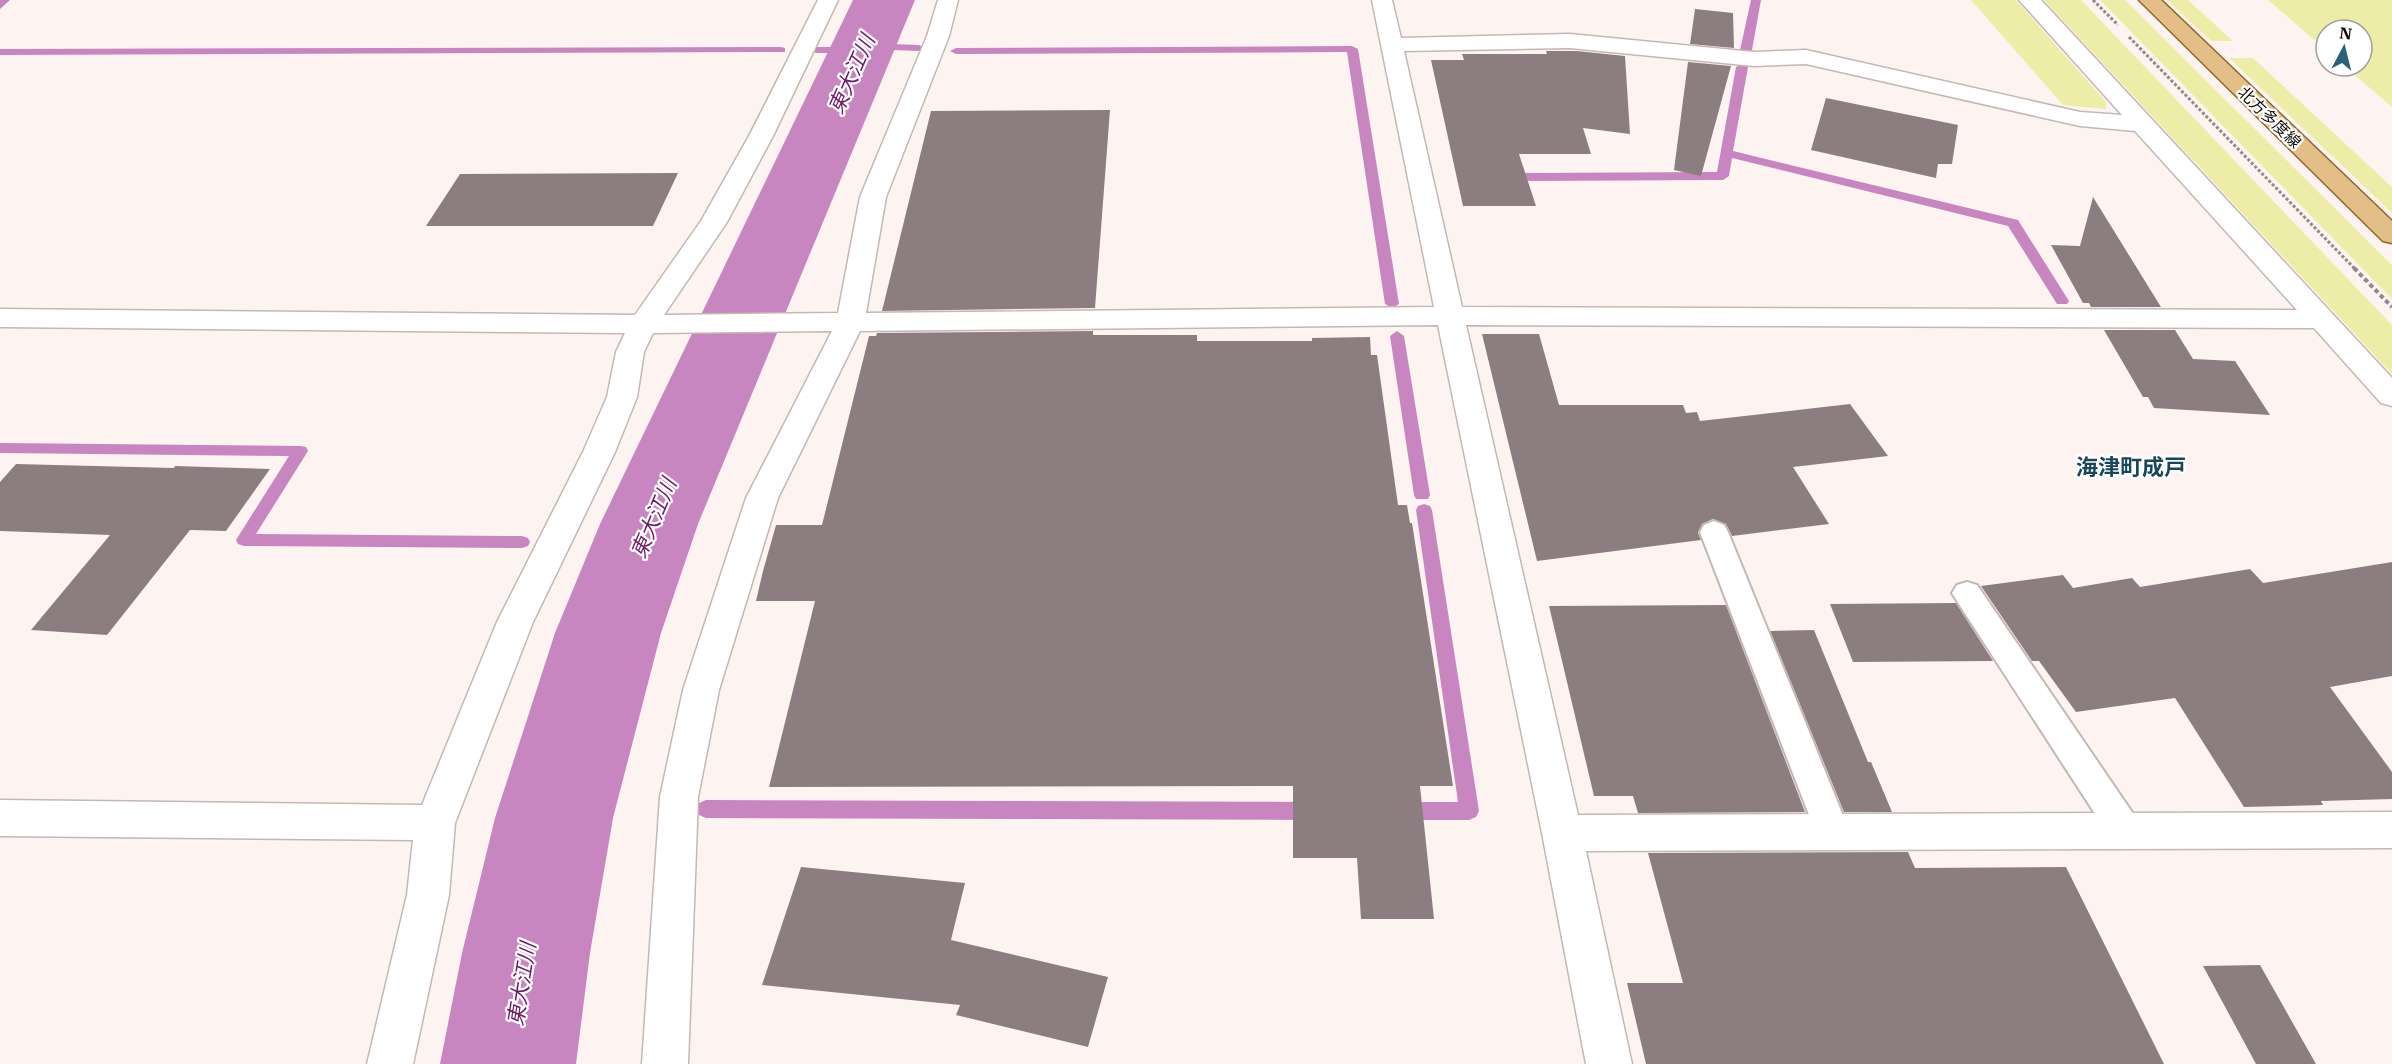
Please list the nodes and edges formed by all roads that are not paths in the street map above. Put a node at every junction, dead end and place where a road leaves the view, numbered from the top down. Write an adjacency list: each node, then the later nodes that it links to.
1 (828, 0): 13 (street)
2 (948, 0): 12 (street)
3 (1382, 0): 6 (street)
4 (2029, 0): 7 (street)
5 (2149, 0): 8 (main road, 北方多度線)
6 (1392, 45): 7 (street); 9 (street)
7 (2143, 124): 11 (street)
8 (2392, 235)
9 (1452, 316): 11 (street); 12 (street); 22 (street)
10 (0, 318): 13 (street)
11 (2322, 319): 14 (street)
12 (836, 321): 13 (street); 24 (street)
13 (643, 324): 18 (street)
14 (2392, 396)
15 (1714, 532): 21 (lane)
16 (1967, 593): 20 (lane)
17 (0, 818): 18 (street)
18 (435, 823): 23 (street)
19 (2392, 830): 20 (street)
20 (2126, 832): 21 (street)
21 (1833, 833): 22 (street)
22 (1562, 834): 25 (street)
23 (390, 1064)
24 (665, 1064)
25 (1609, 1064)

